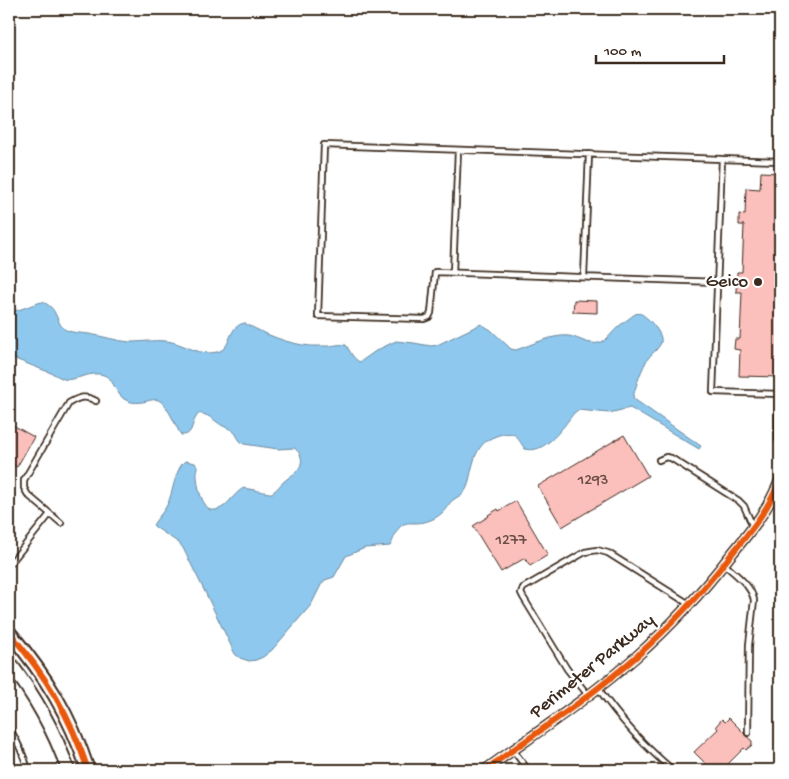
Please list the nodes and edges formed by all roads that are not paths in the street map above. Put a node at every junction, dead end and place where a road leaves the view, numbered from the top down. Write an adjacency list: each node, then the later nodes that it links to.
1 (458, 150): 2 (lane); 5 (lane); 5 (lane)
2 (589, 154): 3 (lane); 6 (lane)
3 (722, 159): 4 (lane); 7 (lane)
4 (780, 161)
5 (453, 273): 6 (lane)
6 (584, 278): 7 (lane)
7 (717, 282): 8 (lane)
8 (779, 394): 10 (lane)
9 (96, 401): 13 (lane)
10 (780, 444)
11 (659, 460): 15 (lane)
12 (780, 480): 15 (street, Perimeter Parkway)
13 (50, 514): 14 (lane); 17 (lane)
14 (60, 523)
15 (752, 527): 16 (street, Perimeter Parkway)
16 (724, 564): 18 (street, Perimeter Parkway); 24 (lane)
17 (9, 565)
18 (689, 604): 21 (street, Perimeter Parkway); 22 (lane)
19 (9, 632): 28 (street)
20 (11, 670): 27 (street)
21 (598, 688): 22 (street, Perimeter Parkway); 31 (lane)
22 (588, 696): 25 (street, Perimeter Parkway)
23 (9, 727): 26 (lane)
24 (748, 733)
25 (513, 750): 29 (street, Perimeter Parkway); 30 (lane)
26 (28, 770)
27 (68, 770)
28 (88, 770)
29 (485, 770)
30 (528, 770)
31 (673, 770)

